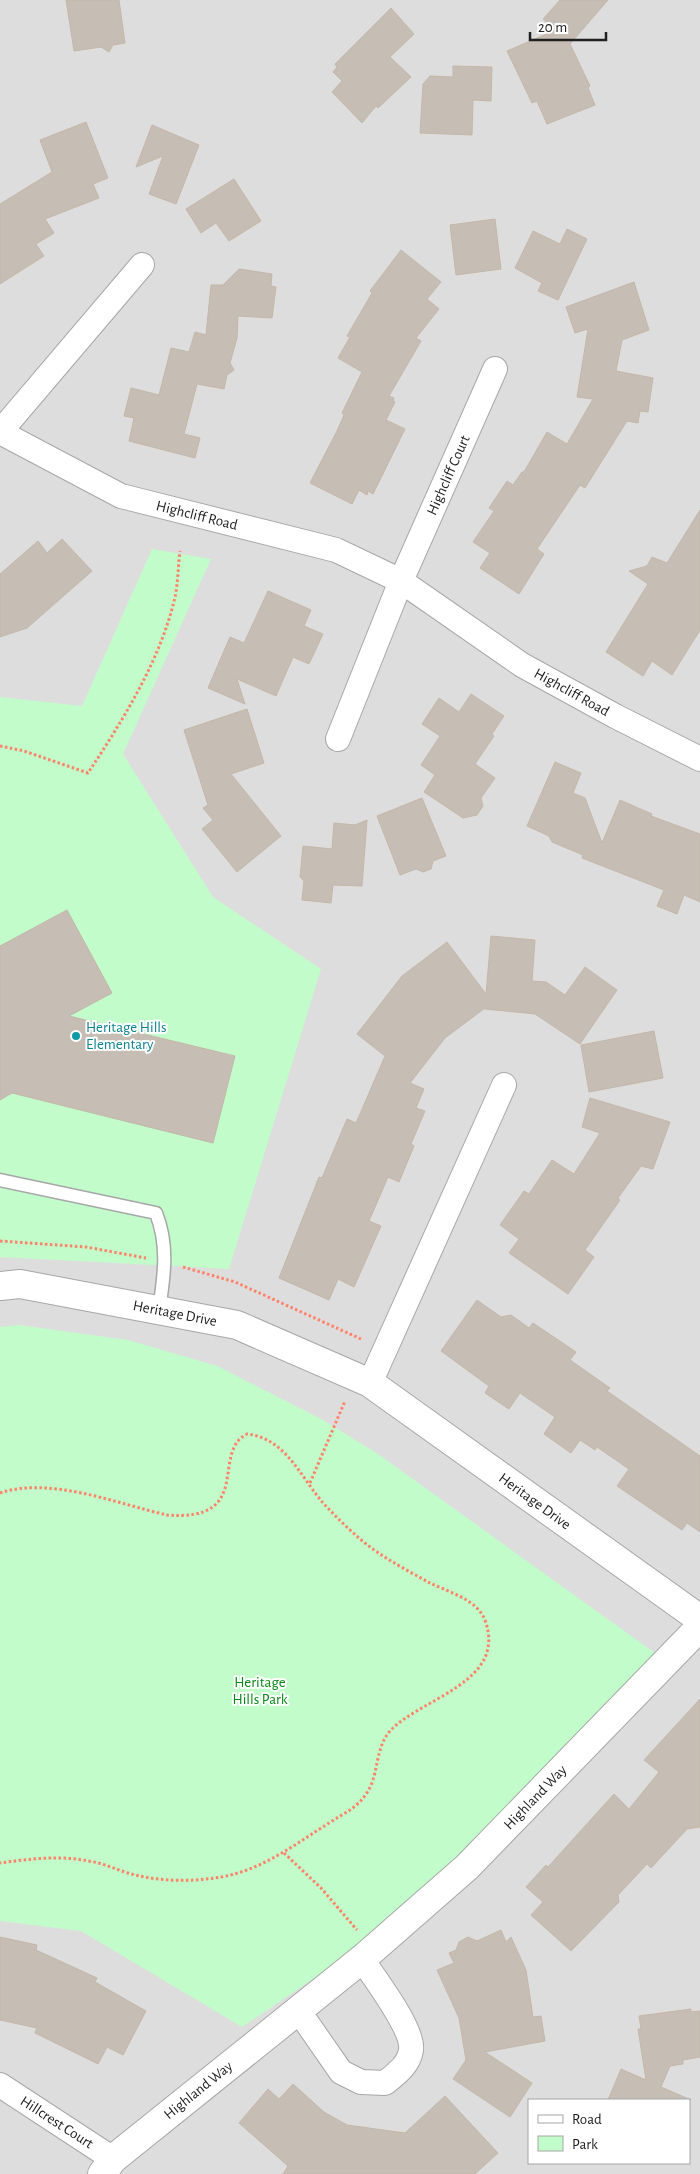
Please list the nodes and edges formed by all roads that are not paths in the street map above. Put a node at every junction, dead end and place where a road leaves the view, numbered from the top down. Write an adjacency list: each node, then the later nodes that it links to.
1 (142, 266): 3 (street, Highcliff Road)
2 (495, 369): 4 (street, Highcliff Court)
3 (0, 432): 4 (street, Highcliff Road)
4 (401, 581): 5 (street); 6 (street, Highcliff Road)
5 (338, 739)
6 (697, 752)
7 (504, 1085): 11 (street)
8 (0, 1180): 10 (lane)
9 (0, 1286): 10 (street, Heritage Drive)
10 (159, 1310): 11 (street, Heritage Drive)
11 (363, 1380): 12 (street, Heritage Drive)
12 (700, 1619)
13 (700, 1627): 14 (street, Highland Way)
14 (368, 1954): 15 (street, Highland Way); 15 (street)
15 (298, 2010): 17 (street, Highland Way)
16 (0, 2085): 17 (street, Hillcrest Court)
17 (108, 2166)

